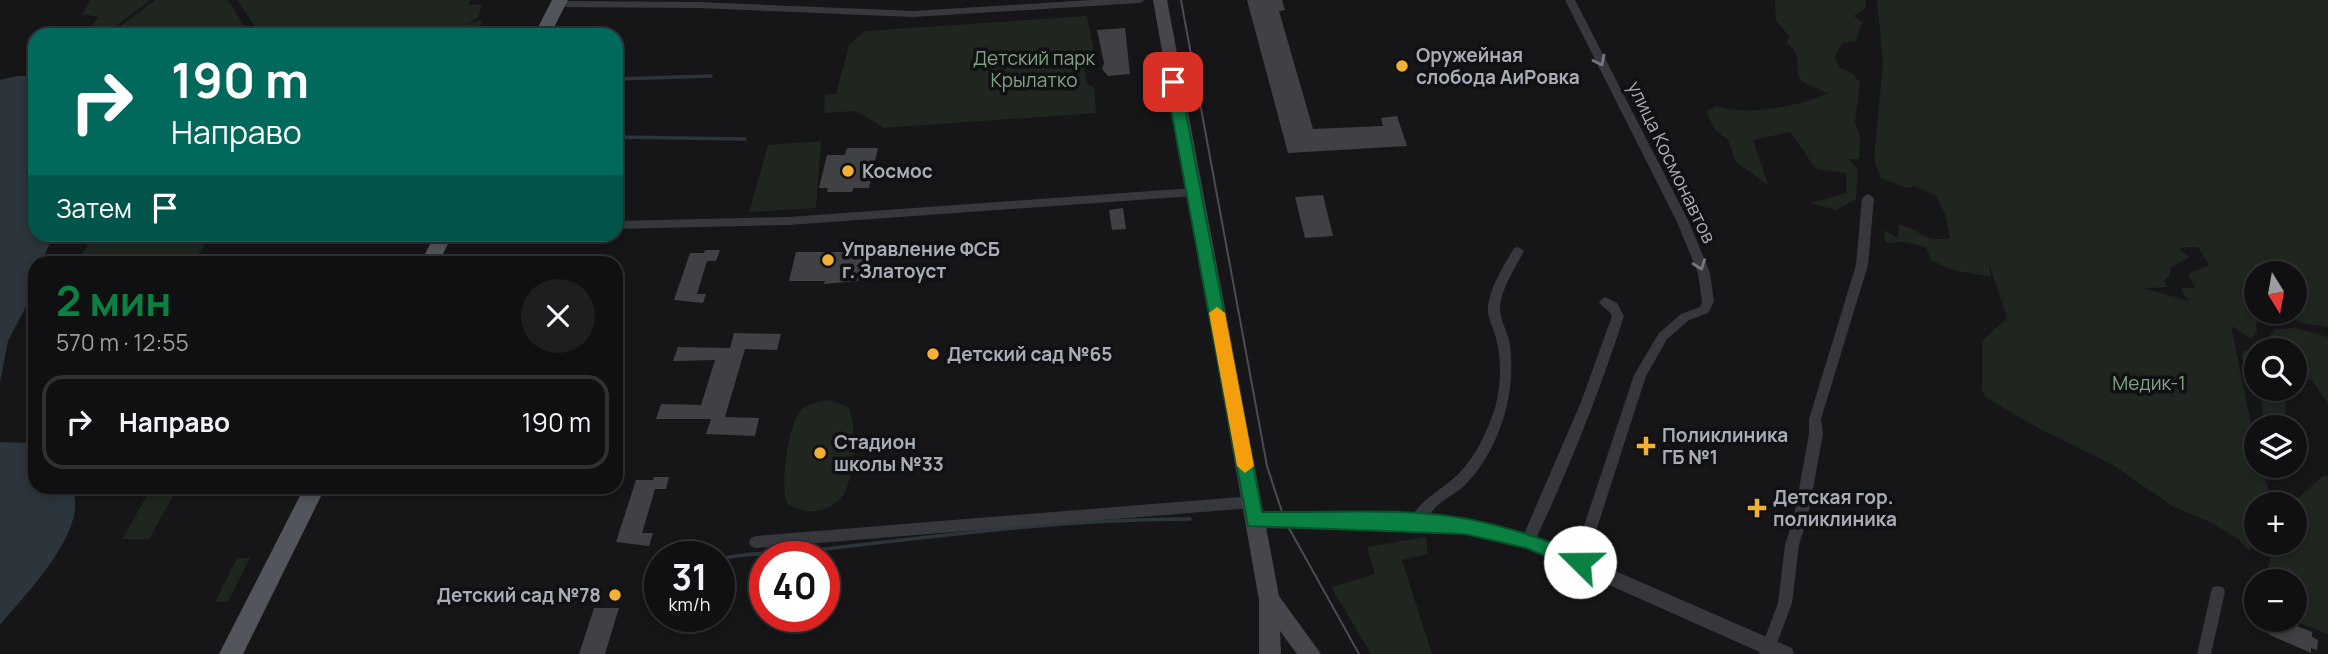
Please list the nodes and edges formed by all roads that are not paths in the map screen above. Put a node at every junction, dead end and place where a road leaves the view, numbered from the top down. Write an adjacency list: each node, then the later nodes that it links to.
1 (1140, 0): 4 (street)
2 (1160, 0): 6 (main road)
3 (1570, 0): 16 (street, улица Космонавтов, one-way to 16)
4 (559, 2): 5 (main road)
5 (546, 28)
6 (1193, 192): 8 (street); 12 (main road)
7 (1868, 198): 19 (street)
8 (623, 225)
9 (1518, 251): 13 (street)
10 (1605, 302): 15 (street)
11 (312, 494): 20 (main road)
12 (1253, 511): 13 (street); 14 (street); 18 (main road)
13 (1415, 522): 15 (street)
14 (771, 541)
15 (1528, 541): 16 (street)
16 (1580, 562): 19 (street)
17 (2218, 592): 23 (street)
18 (1269, 600): 21 (main road); 22 (main road)
19 (1773, 652)
20 (231, 654)
21 (1270, 654)
22 (1310, 654)
23 (2204, 654)

